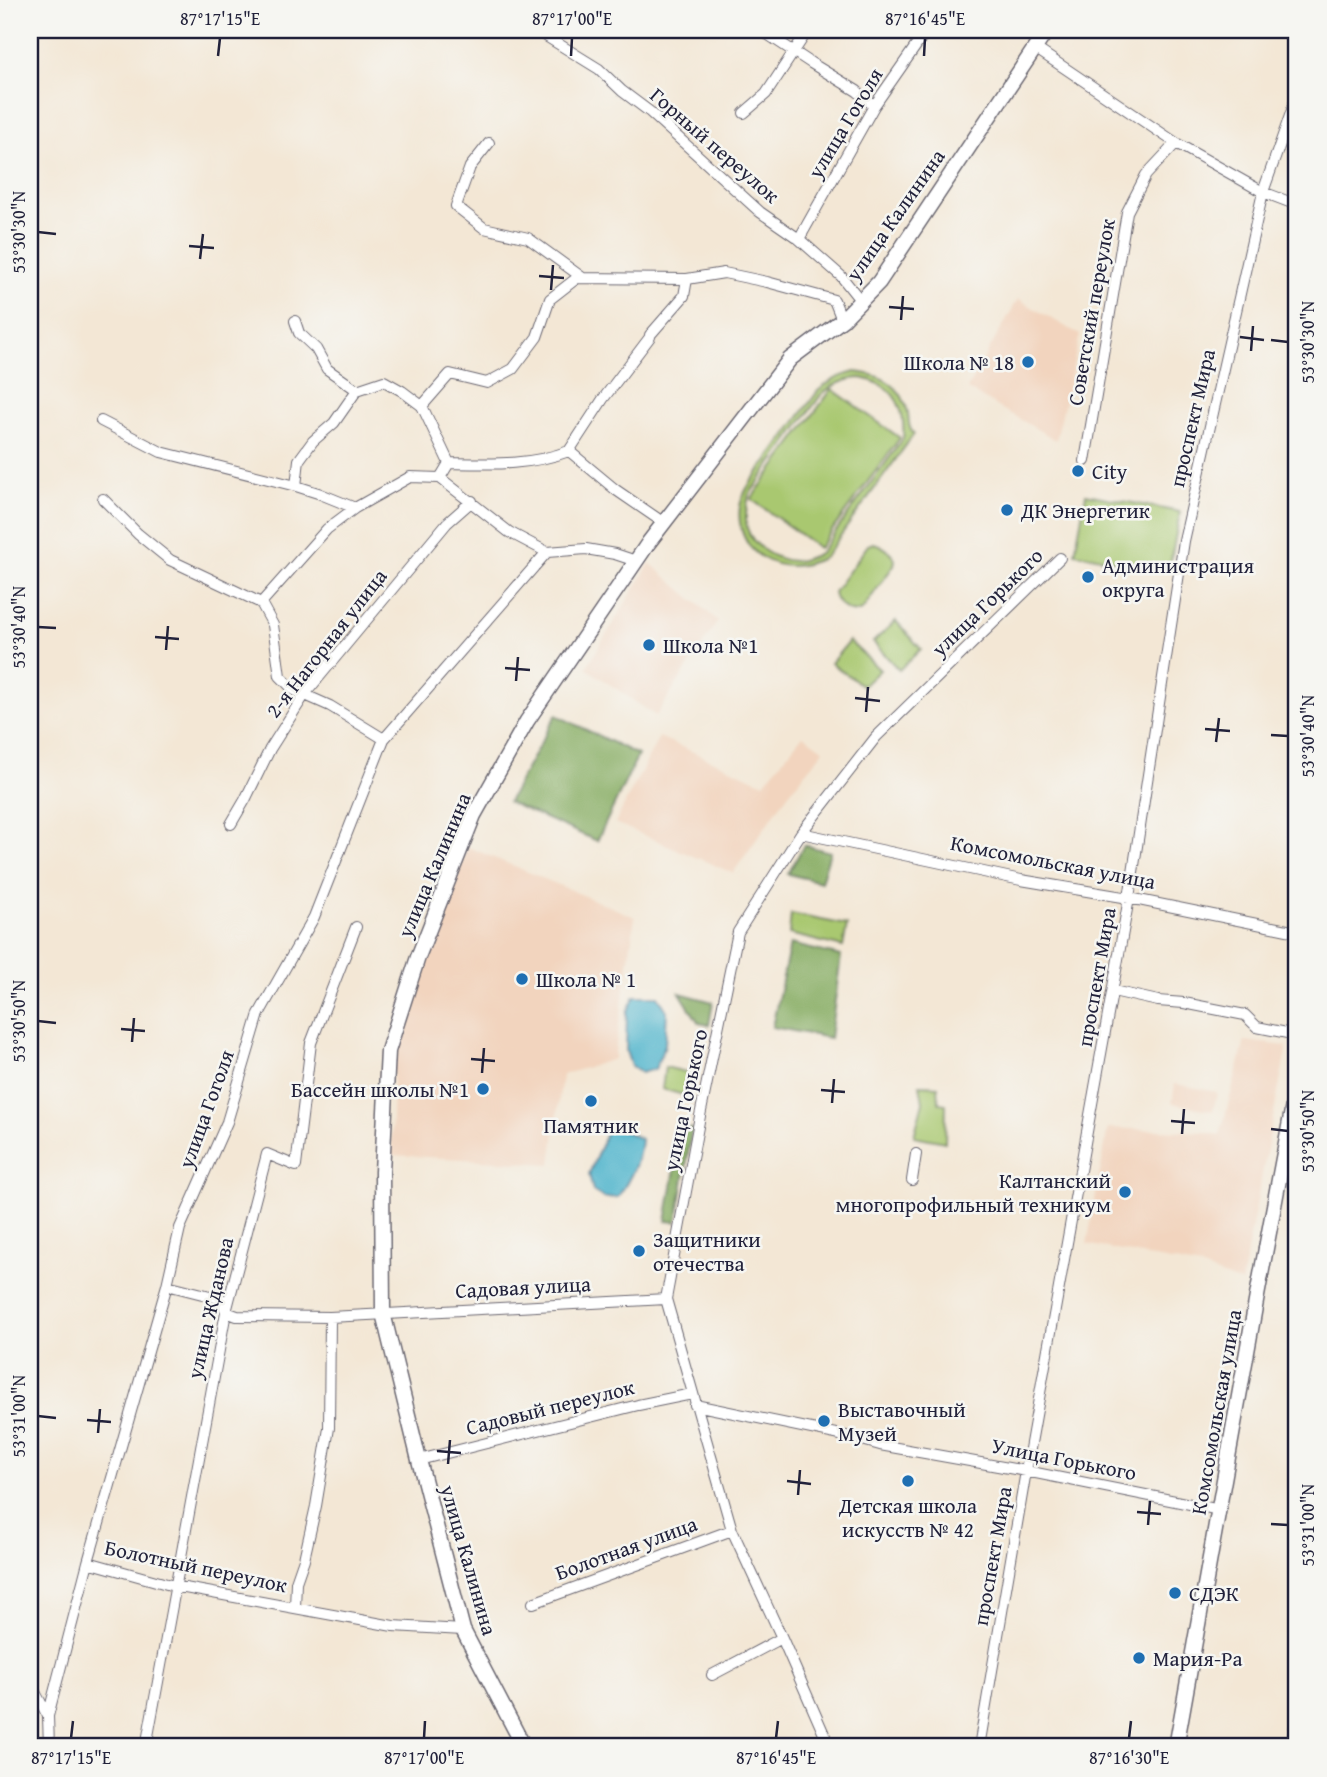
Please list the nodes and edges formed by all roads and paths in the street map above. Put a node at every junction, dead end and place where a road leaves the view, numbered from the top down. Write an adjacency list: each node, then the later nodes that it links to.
1 (536, 30): 15 (street, Горный переулок)
2 (761, 30): 7 (street)
3 (808, 30): 7 (street)
4 (927, 30): 9 (street, улица Гоголя)
5 (1047, 30): 6 (street, улица Калинина)
6 (1035, 48): 11 (street); 18 (street, улица Калинина)
7 (794, 50): 9 (street); 10 (street)
8 (1297, 96): 13 (street, проспект Мира)
9 (874, 106): 15 (street, улица Гоголя)
10 (744, 113)
11 (1176, 143): 13 (street); 25 (street, Советский переулок)
12 (489, 144): 16 (street)
13 (1263, 192): 14 (street); 43 (street, проспект Мира)
14 (1297, 205)
15 (799, 239): 18 (street, Горный переулок)
16 (583, 278): 17 (street); 22 (street)
17 (687, 279): 19 (street); 24 (street)
18 (860, 300): 19 (street, улица Калинина)
19 (842, 320): 32 (street, улица Калинина)
20 (295, 321): 21 (street)
21 (357, 390): 22 (street); 28 (street)
22 (422, 406): 26 (street)
23 (102, 421): 28 (street)
24 (569, 451): 26 (street); 32 (street)
25 (1084, 461)
26 (449, 463): 27 (street)
27 (440, 478): 30 (street); 31 (street)
28 (296, 486): 31 (street)
29 (103, 499): 36 (street)
30 (472, 501): 33 (street); 37 (street, 2-я Нагорная улица)
31 (355, 508): 36 (street)
32 (663, 523): 35 (street, улица Калинина)
33 (547, 552): 35 (street); 38 (street, улица Гоголя)
34 (1060, 558): 42 (street, улица Горького)
35 (636, 561): 54 (street, улица Калинина)
36 (261, 603): 37 (street)
37 (305, 694): 38 (street); 41 (street, 2-я Нагорная улица)
38 (384, 739): 51 (street, улица Гоголя)
39 (1297, 780): 40 (street)
40 (1293, 798)
41 (231, 824)
42 (801, 833): 43 (street, Комсомольская улица); 52 (street, улица Горького)
43 (1129, 898): 45 (street, Комсомольская улица); 46 (street, проспект Мира)
44 (356, 927): 53 (street, улица Жданова)
45 (1297, 932)
46 (1113, 991): 47 (street); 59 (street, проспект Мира)
47 (1297, 1035)
48 (1297, 1084): 60 (street, Комсомольская улица)
49 (916, 1154): 50 (street)
50 (912, 1180)
51 (167, 1285): 53 (street); 62 (street, улица Гоголя)
52 (666, 1298): 54 (street, Садовая улица); 56 (street, улица Горького)
53 (226, 1312): 55 (street, Садовая улица); 63 (street, улица Жданова)
54 (383, 1313): 55 (street, Садовая улица); 58 (street, улица Калинина)
55 (330, 1317): 65 (street, Болотный переулок)
56 (692, 1394): 57 (street, улица Горького); 58 (street, Садовый переулок)
57 (695, 1405): 59 (street, Улица Горького); 61 (street, улица Горького)
58 (419, 1460): 66 (street, улица Калинина)
59 (1026, 1471): 60 (street, Улица Горького); 75 (street, проспект Мира)
60 (1220, 1510): 76 (street, Комсомольская улица)
61 (732, 1530): 64 (street, Болотная улица); 67 (street, улица Горького)
62 (88, 1562): 63 (street, Болотный переулок); 70 (street, улица Гоголя)
63 (174, 1586): 65 (street, Болотный переулок); 73 (street, улица Жданова)
64 (533, 1603)
65 (295, 1608): 66 (street, Болотный переулок)
66 (463, 1630): 74 (street, улица Калинина)
67 (782, 1638): 68 (street); 71 (street, улица Горького)
68 (712, 1675)
69 (30, 1683): 70 (street)
70 (48, 1716): 72 (street, улица Гоголя)
71 (824, 1744)
72 (49, 1747)
73 (146, 1747)
74 (524, 1747)
75 (979, 1747)
76 (1176, 1747)

